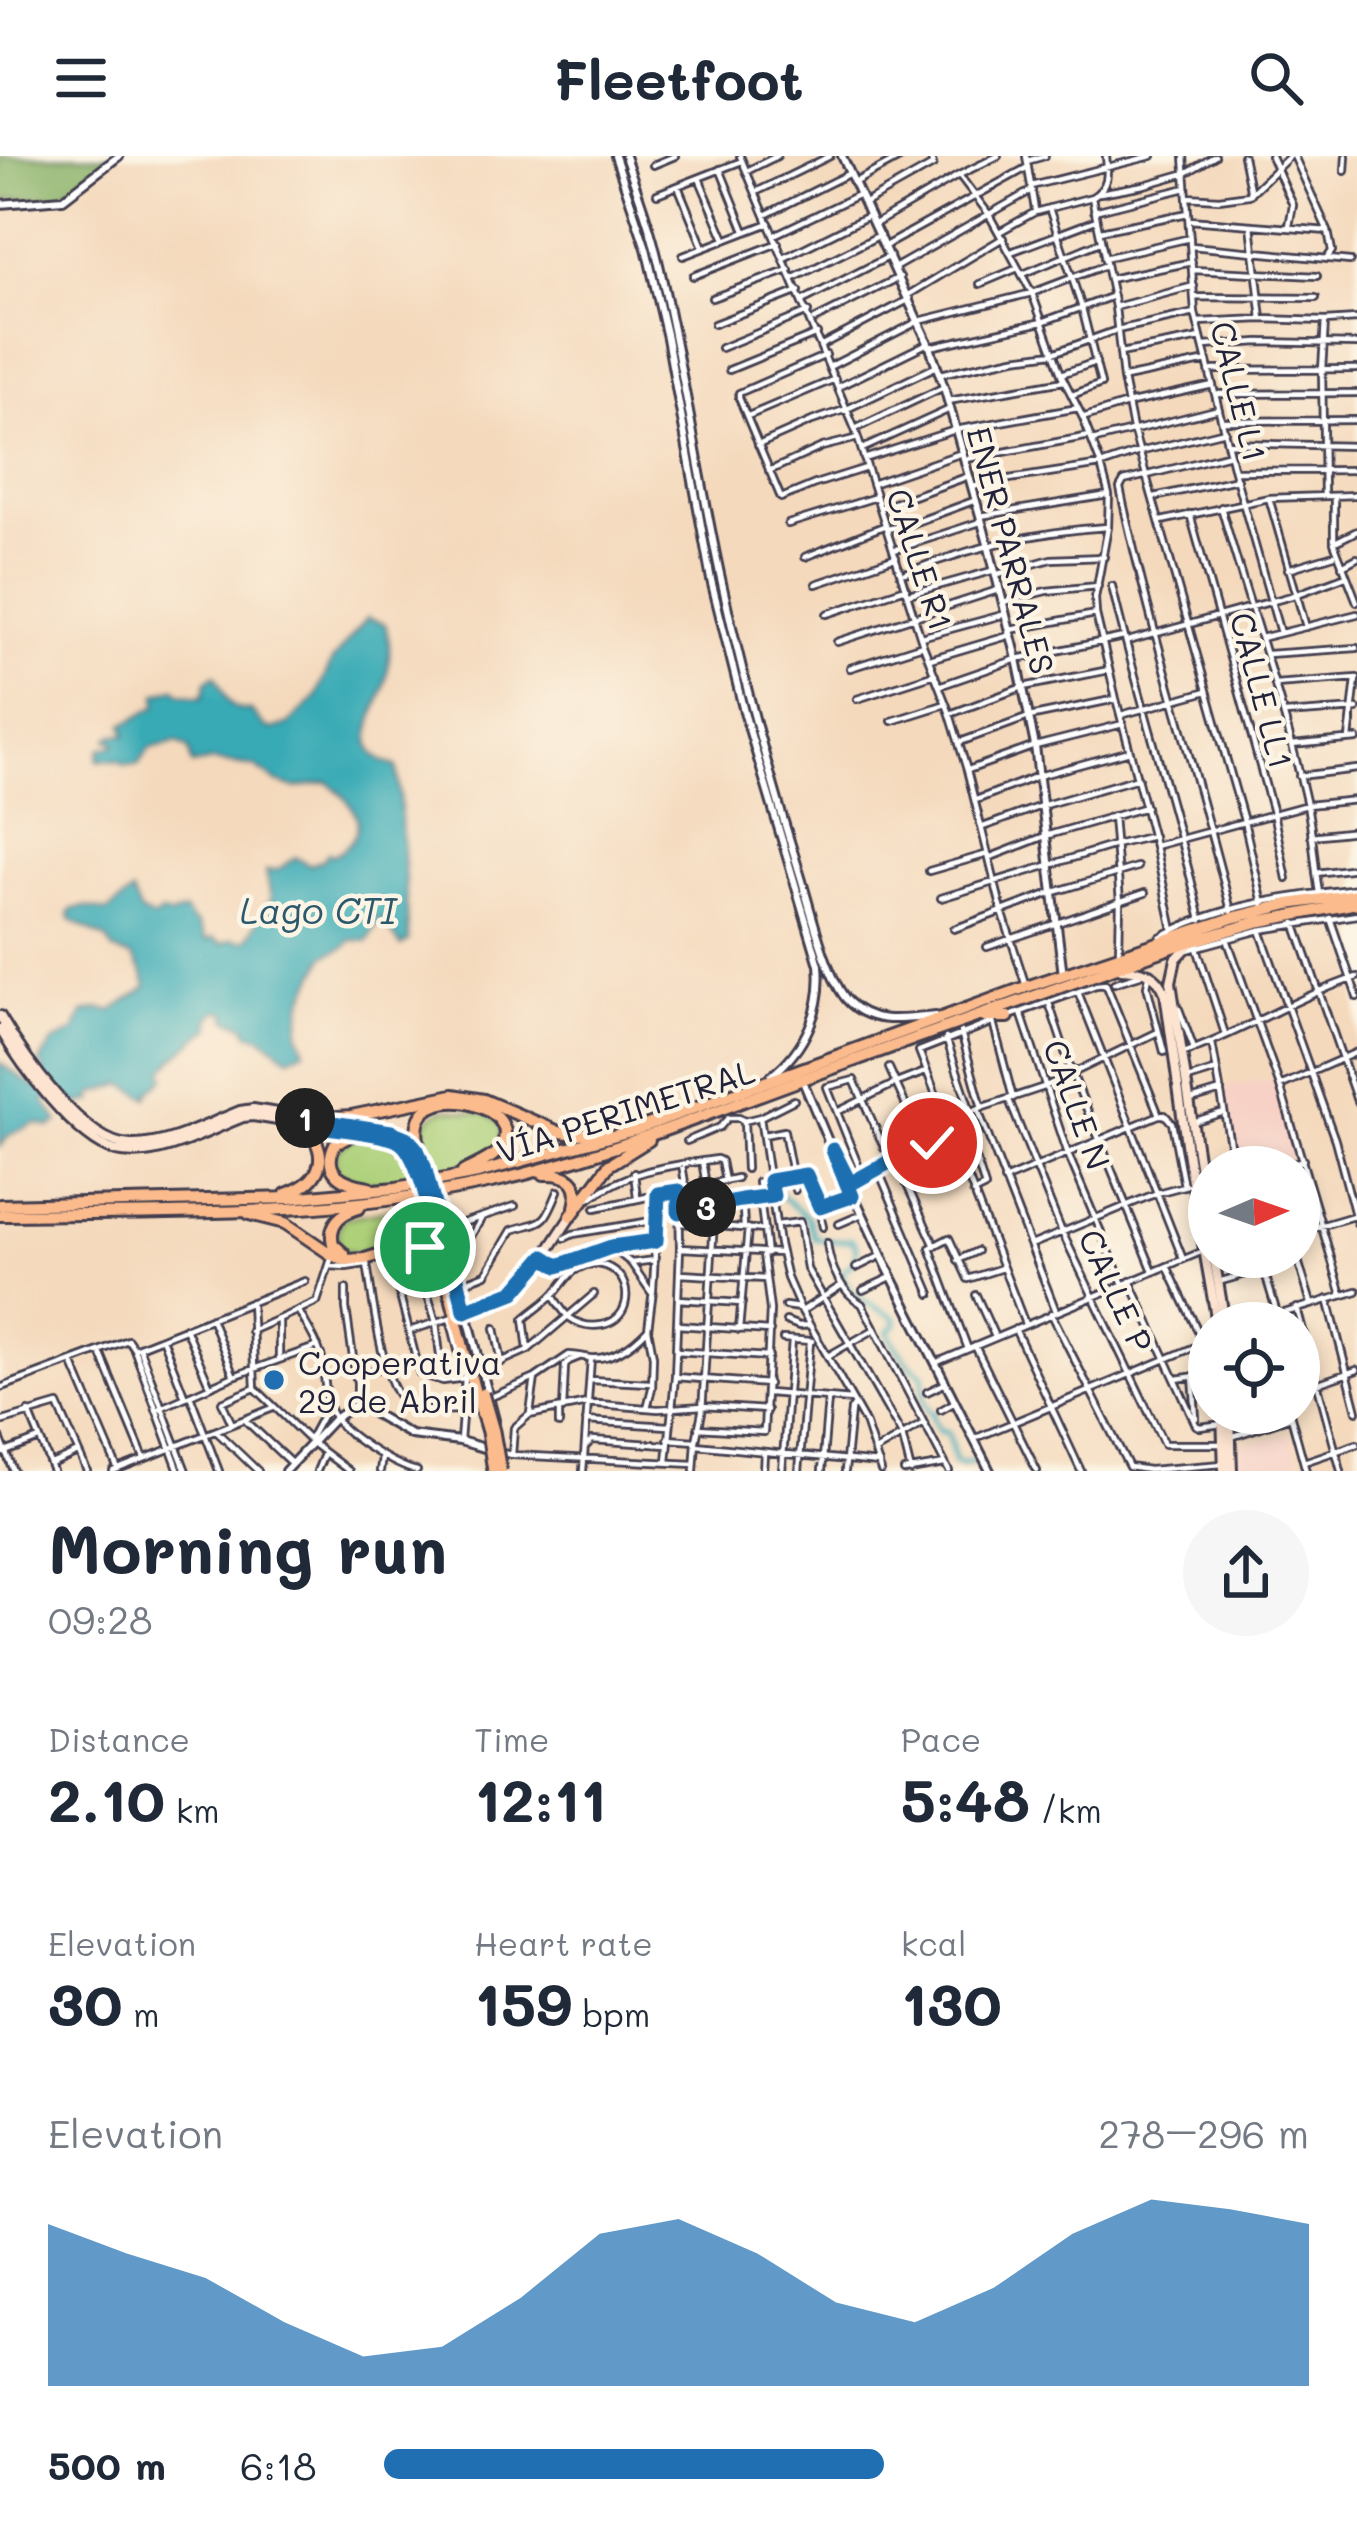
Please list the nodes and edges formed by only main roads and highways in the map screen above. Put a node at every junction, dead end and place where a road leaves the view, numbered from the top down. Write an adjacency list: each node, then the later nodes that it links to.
1 (1357, 895): 2 (highway, VÍA PERIMETRAL); 3 (highway, VÍA PERIMETRAL)
2 (1186, 947): 3 (highway, VÍA PERIMETRAL); 14 (main road)
3 (1117, 962): 6 (highway, VÍA PERIMETRAL); 10 (highway, VÍA PERIMETRAL); 13 (main road)
4 (1015, 1015): 6 (highway)
5 (0, 1016): 12 (main road)
6 (975, 1017): 9 (highway, VÍA PERIMETRAL)
7 (0, 1029): 12 (main road)
8 (296, 1119): 10 (highway); 11 (main road); 12 (main road); 15 (main road); 19 (highway)
9 (668, 1129): 16 (highway, VÍA PERIMETRAL); 24 (highway)
10 (634, 1130): 17 (highway, VÍA PERIMETRAL)
11 (356, 1133): 15 (main road); 18 (highway)
12 (184, 1136)
13 (1190, 1146)
14 (1192, 1146)
15 (422, 1169): 17 (highway); 22 (main road, bridge)
16 (517, 1176): 20 (highway, VÍA PERIMETRAL); 24 (highway)
17 (452, 1177): 18 (highway, VÍA PERIMETRAL)
18 (396, 1188): 19 (highway, VÍA PERIMETRAL)
19 (250, 1200): 21 (highway, VÍA PERIMETRAL)
20 (385, 1200): 22 (highway); 23 (highway, VÍA PERIMETRAL)
21 (0, 1205)
22 (430, 1207): 26 (main road); 27 (main road)
23 (204, 1211): 25 (highway, VÍA PERIMETRAL); 26 (highway)
24 (575, 1211): 27 (main road)
25 (0, 1215)
26 (445, 1263): 27 (main road); 28 (main road)
27 (459, 1314): 28 (main road)
28 (483, 1396): 31 (main road, bridge)
29 (1227, 1434): 30 (main road)
30 (1226, 1469)
31 (497, 1471)

